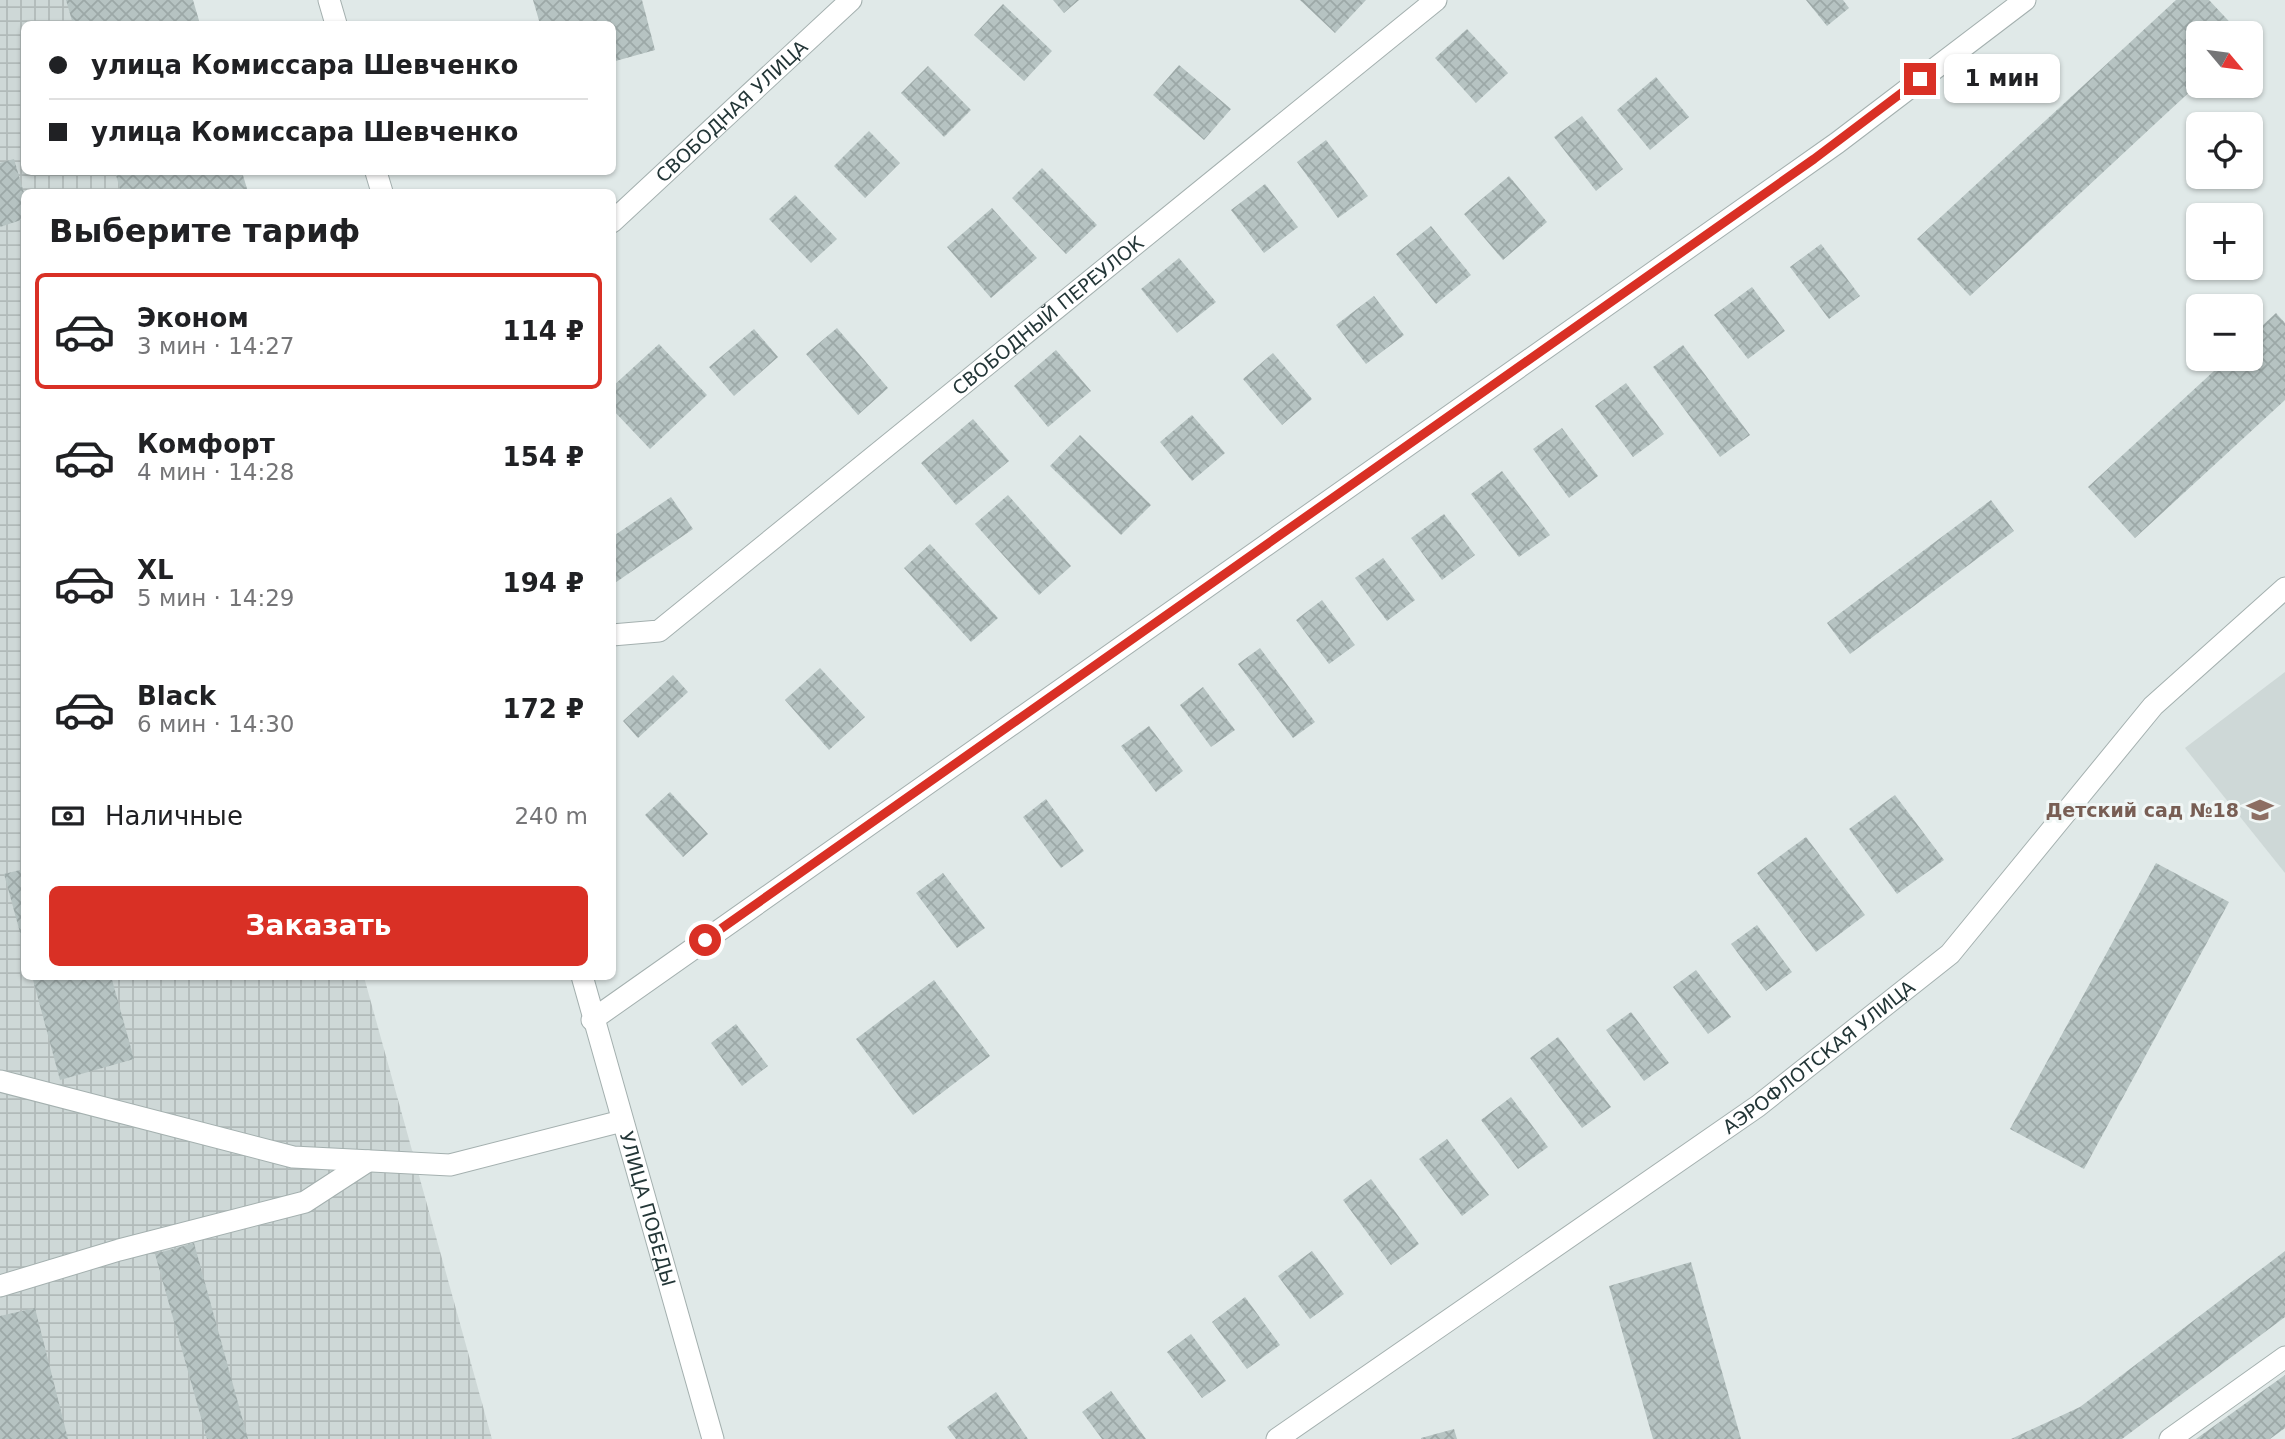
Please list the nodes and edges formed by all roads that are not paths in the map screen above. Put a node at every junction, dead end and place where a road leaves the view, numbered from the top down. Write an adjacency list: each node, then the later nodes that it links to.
1 (329, 0): 5 (street)
2 (851, 0): 6 (street, СВОБОДНАЯ УЛИЦА)
3 (1436, 0): 8 (street, СВОБОДНЫЙ ПЕРЕУЛОК)
4 (2025, 0): 10 (street)
5 (334, 21)
6 (616, 218)
7 (2285, 588): 17 (street, АЭРОФЛОТСКАЯ УЛИЦА)
8 (616, 635)
9 (583, 980): 10 (street, УЛИЦА ПОБЕДЫ)
10 (592, 1020): 12 (street, УЛИЦА ПОБЕДЫ)
11 (0, 1081): 13 (street)
12 (622, 1121): 13 (street); 16 (street, УЛИЦА ПОБЕДЫ)
13 (368, 1161): 14 (street)
14 (0, 1286)
15 (2285, 1357): 18 (street)
16 (713, 1439)
17 (1277, 1439)
18 (2170, 1439)

